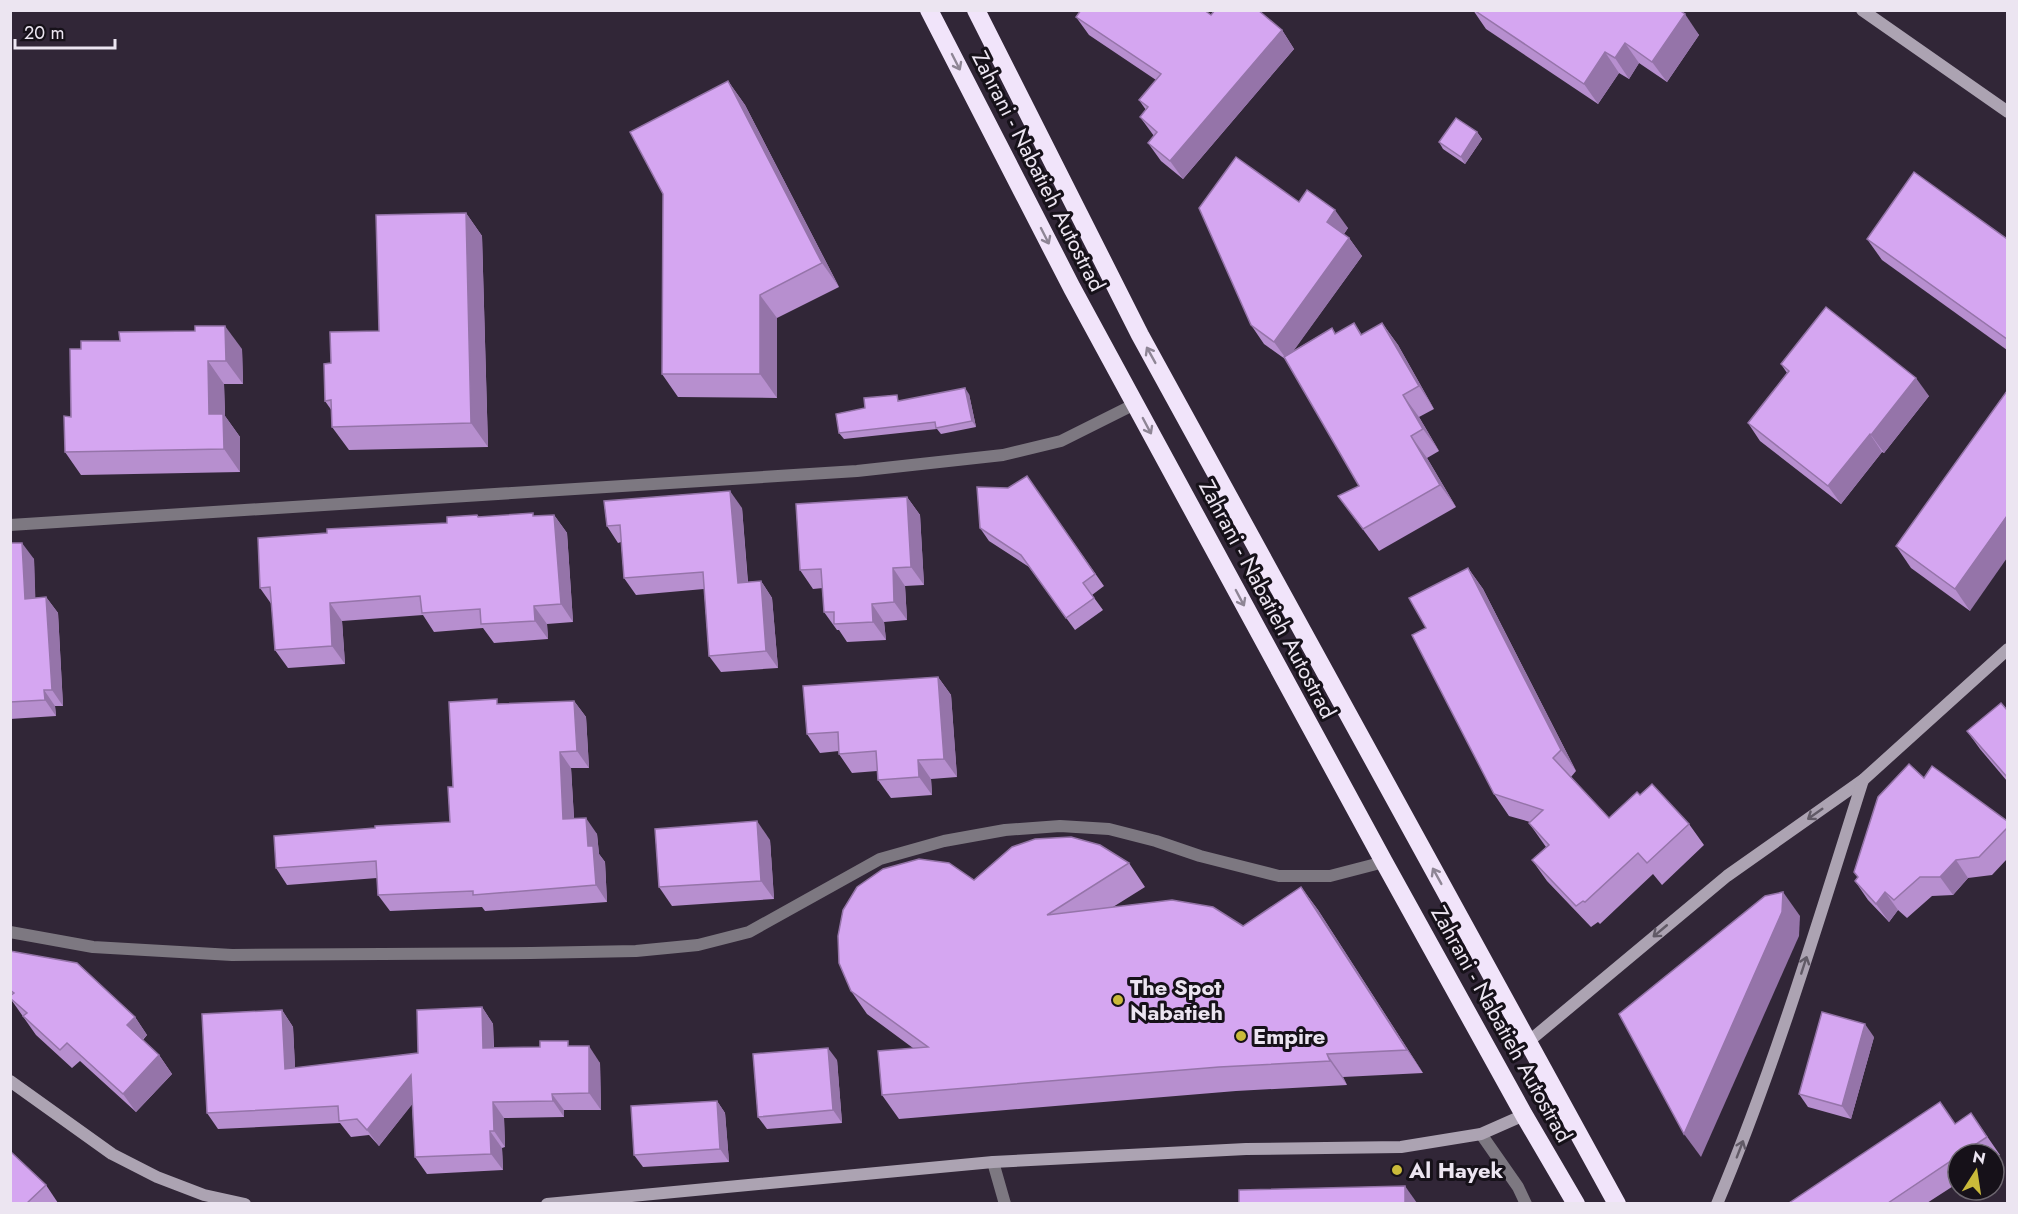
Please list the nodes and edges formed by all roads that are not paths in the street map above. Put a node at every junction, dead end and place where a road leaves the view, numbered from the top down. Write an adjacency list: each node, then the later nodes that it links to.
1 (929, 10): 5 (highway, Zahrani - Nabatieh Autostrad, one-way to 5)
2 (976, 10): 11 (highway, Zahrani - Nabatieh Autostrad, one-way to 2)
3 (1862, 10): 4 (street)
4 (2007, 112)
5 (1135, 404): 6 (street); 9 (highway, Zahrani - Nabatieh Autostrad, one-way to 9)
6 (10, 525)
7 (2007, 649): 8 (street)
8 (1863, 780): 11 (street, one-way to 11); 22 (street, one-way to 8)
9 (1384, 862): 10 (street); 13 (highway, Zahrani - Nabatieh Autostrad)
10 (10, 932)
11 (1528, 1042): 21 (highway, Zahrani - Nabatieh Autostrad)
12 (10, 1081): 16 (street)
13 (1524, 1115): 14 (street); 20 (highway, Zahrani - Nabatieh Autostrad)
14 (1481, 1134): 15 (street); 19 (street)
15 (993, 1162): 17 (street); 18 (street)
16 (245, 1203)
17 (547, 1203)
18 (1005, 1203)
19 (1526, 1203)
20 (1576, 1203)
21 (1617, 1203)
22 (1718, 1203)

